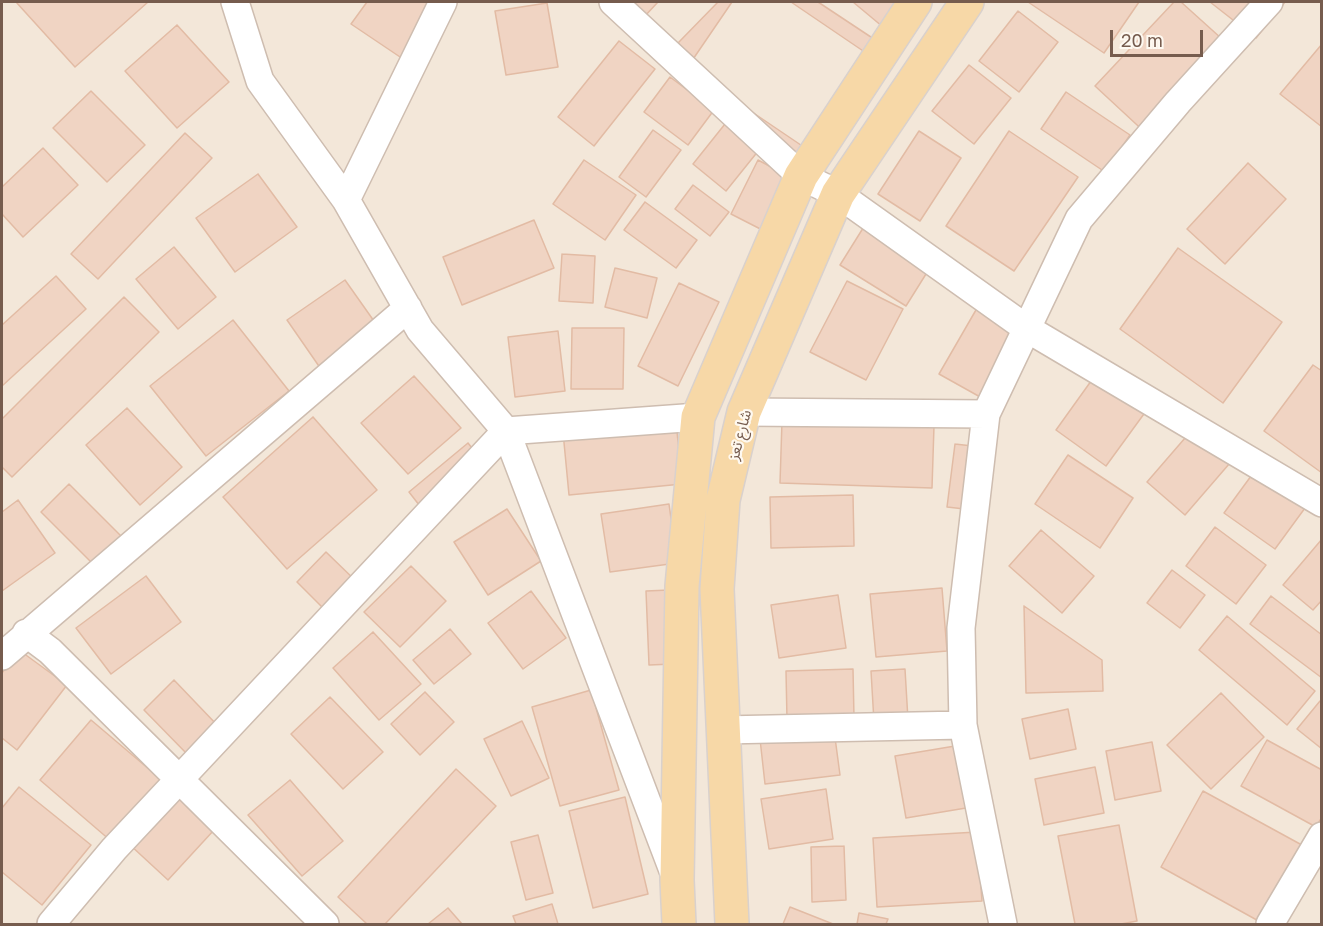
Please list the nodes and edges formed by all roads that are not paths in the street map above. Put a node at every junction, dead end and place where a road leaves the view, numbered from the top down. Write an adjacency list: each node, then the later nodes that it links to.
1 (235, 2): 9 (street)
2 (443, 2): 9 (street)
3 (612, 2): 7 (street)
4 (915, 2): 7 (main road)
5 (967, 2): 8 (main road, شارع تعز)
6 (1269, 2): 11 (street)
7 (801, 177): 8 (street); 14 (main road)
8 (838, 194): 11 (street); 12 (main road, شارع تعز)
9 (346, 200): 10 (street)
10 (408, 308): 15 (street); 17 (street)
11 (1026, 328): 13 (street); 16 (street)
12 (744, 412): 13 (street); 20 (main road, شارع تعز)
13 (986, 414): 19 (street)
14 (698, 417): 15 (street); 23 (main road)
15 (506, 431): 21 (street); 23 (street)
16 (1322, 502)
17 (26, 633): 18 (street); 21 (street)
18 (2, 656)
19 (963, 726): 20 (street); 28 (street)
20 (723, 730): 27 (main road, شارع تعز)
21 (180, 780): 24 (street); 25 (street)
22 (1322, 836): 29 (street)
23 (677, 880): 26 (main road)
24 (51, 924)
25 (325, 924)
26 (679, 924)
27 (732, 924)
28 (1003, 924)
29 (1270, 924)

